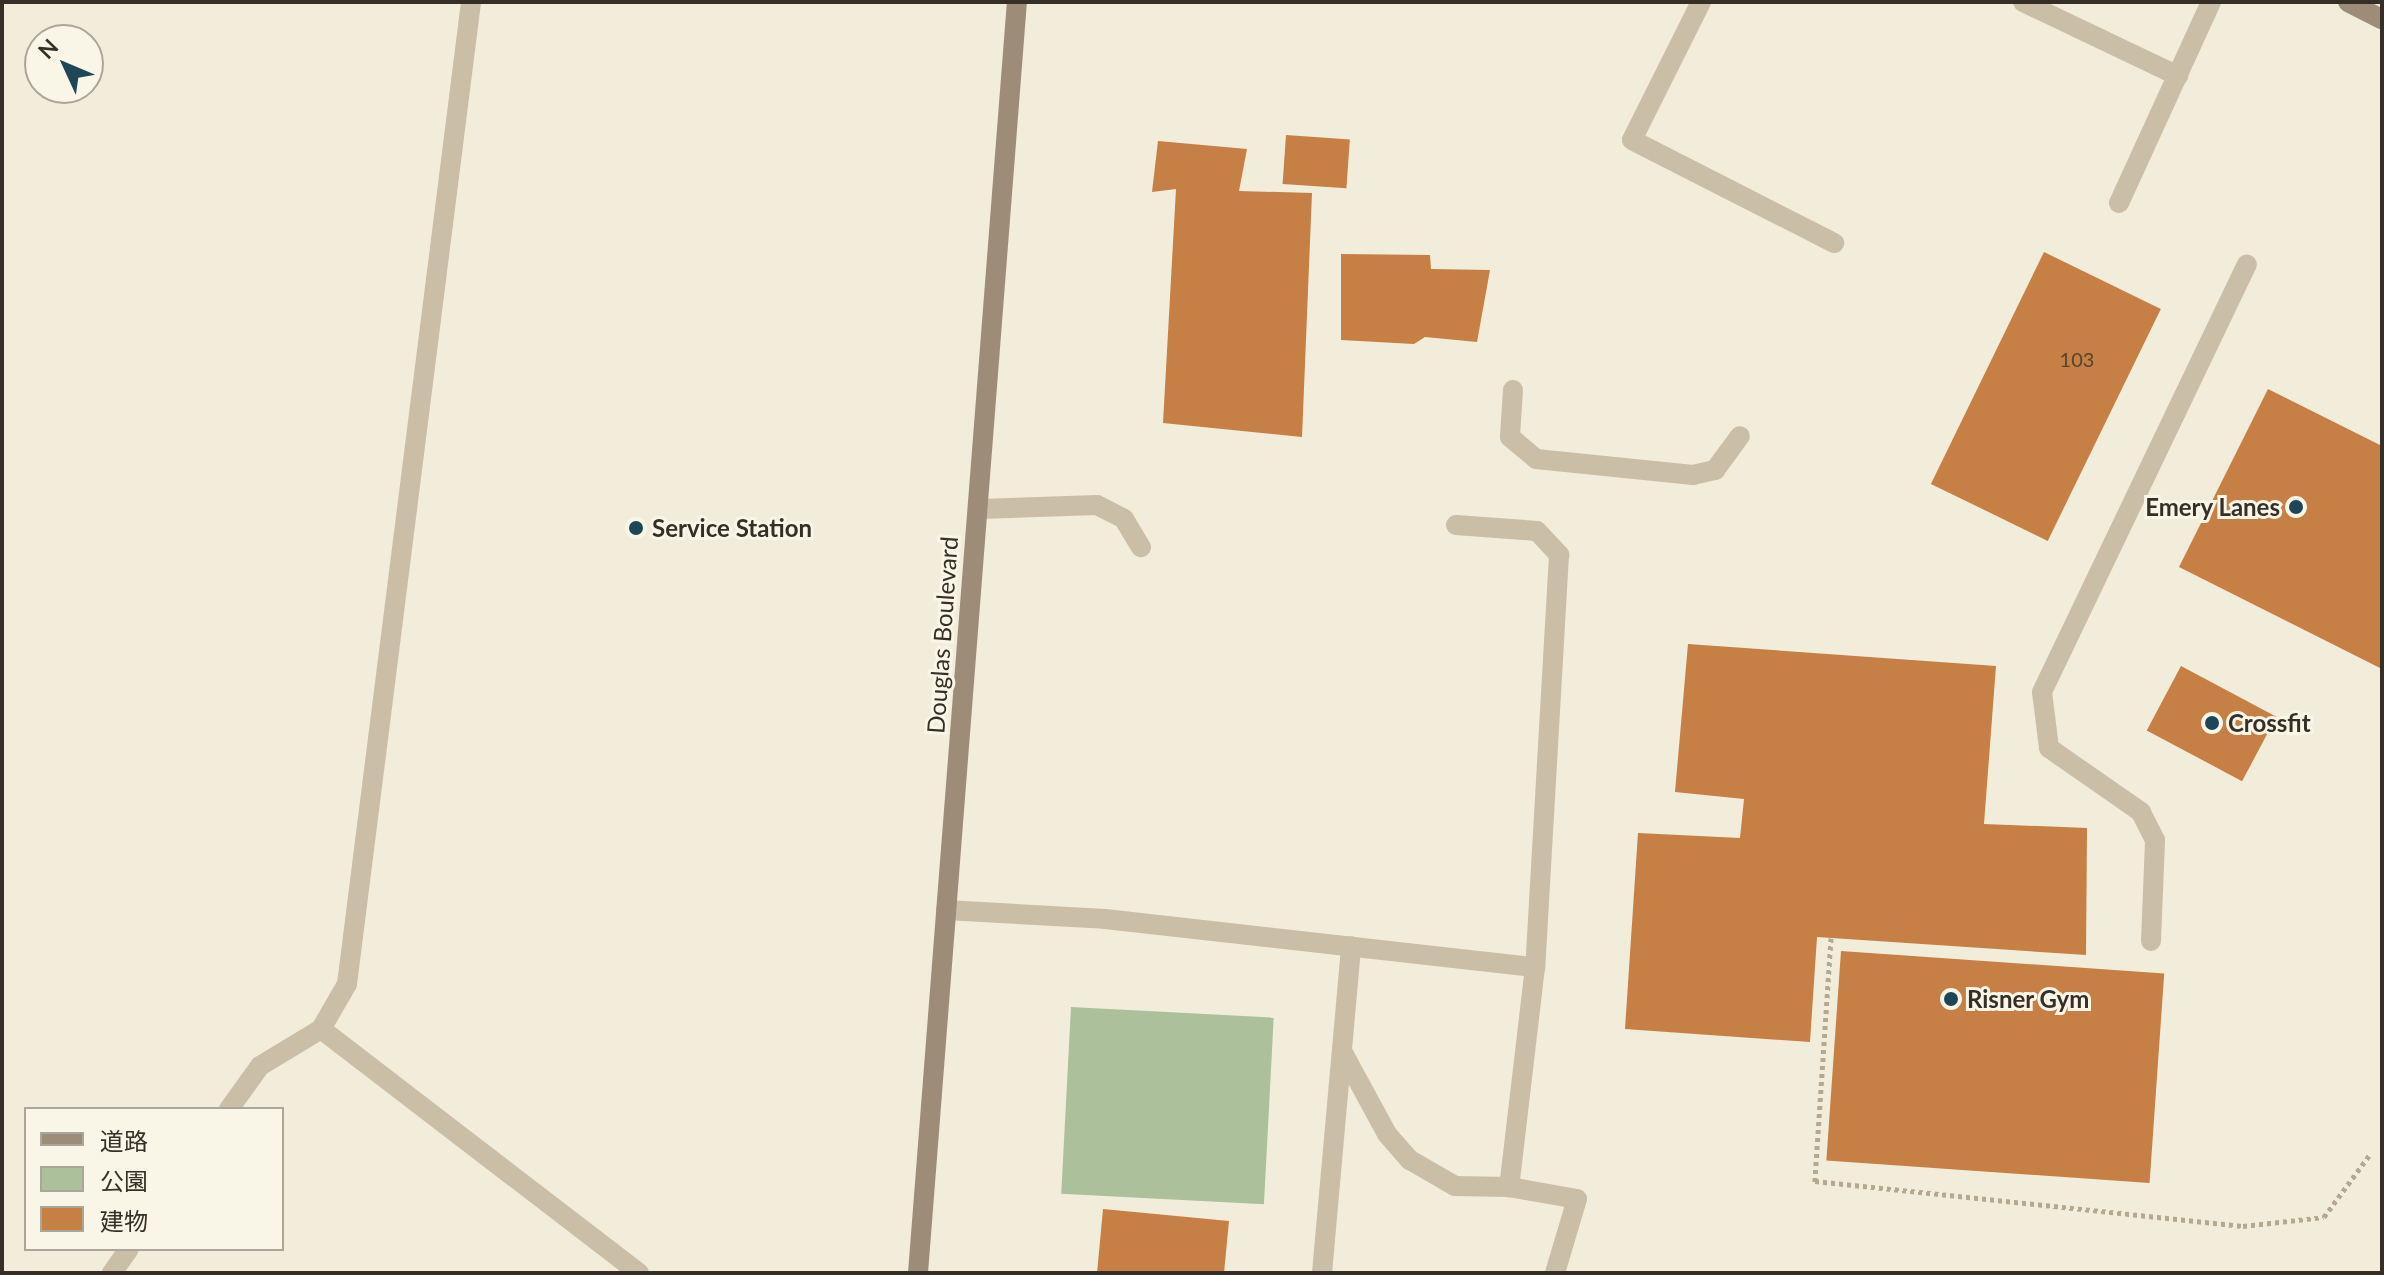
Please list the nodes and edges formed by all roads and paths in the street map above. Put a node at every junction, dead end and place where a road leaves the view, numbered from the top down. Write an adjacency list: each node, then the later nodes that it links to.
1 (471, 2): 22 (lane)
2 (1017, 2): 14 (street, Douglas Boulevard)
3 (1701, 2): 10 (lane)
4 (2023, 2): 8 (lane)
5 (2211, 2): 8 (lane)
6 (2348, 2): 7 (street)
7 (2382, 19)
8 (2178, 76): 9 (lane)
9 (2119, 203)
10 (1834, 243)
11 (2247, 265): 19 (lane)
12 (1513, 390): 13 (lane)
13 (1740, 436)
14 (978, 509): 16 (lane); 17 (street, Douglas Boulevard)
15 (1456, 525): 21 (lane)
16 (1141, 547)
17 (946, 910): 20 (lane); 30 (street, Douglas Boulevard)
18 (1831, 938): 25 (path)
19 (2151, 941)
20 (1351, 946): 21 (lane); 23 (lane)
21 (1535, 967): 26 (lane)
22 (321, 1029): 24 (lane); 29 (lane)
23 (1342, 1051): 26 (lane); 31 (lane)
24 (230, 1107)
25 (2371, 1153)
26 (1509, 1187): 32 (lane)
27 (128, 1251): 28 (lane)
28 (112, 1273)
29 (639, 1273)
30 (918, 1273)
31 (1322, 1273)
32 (1555, 1273)

